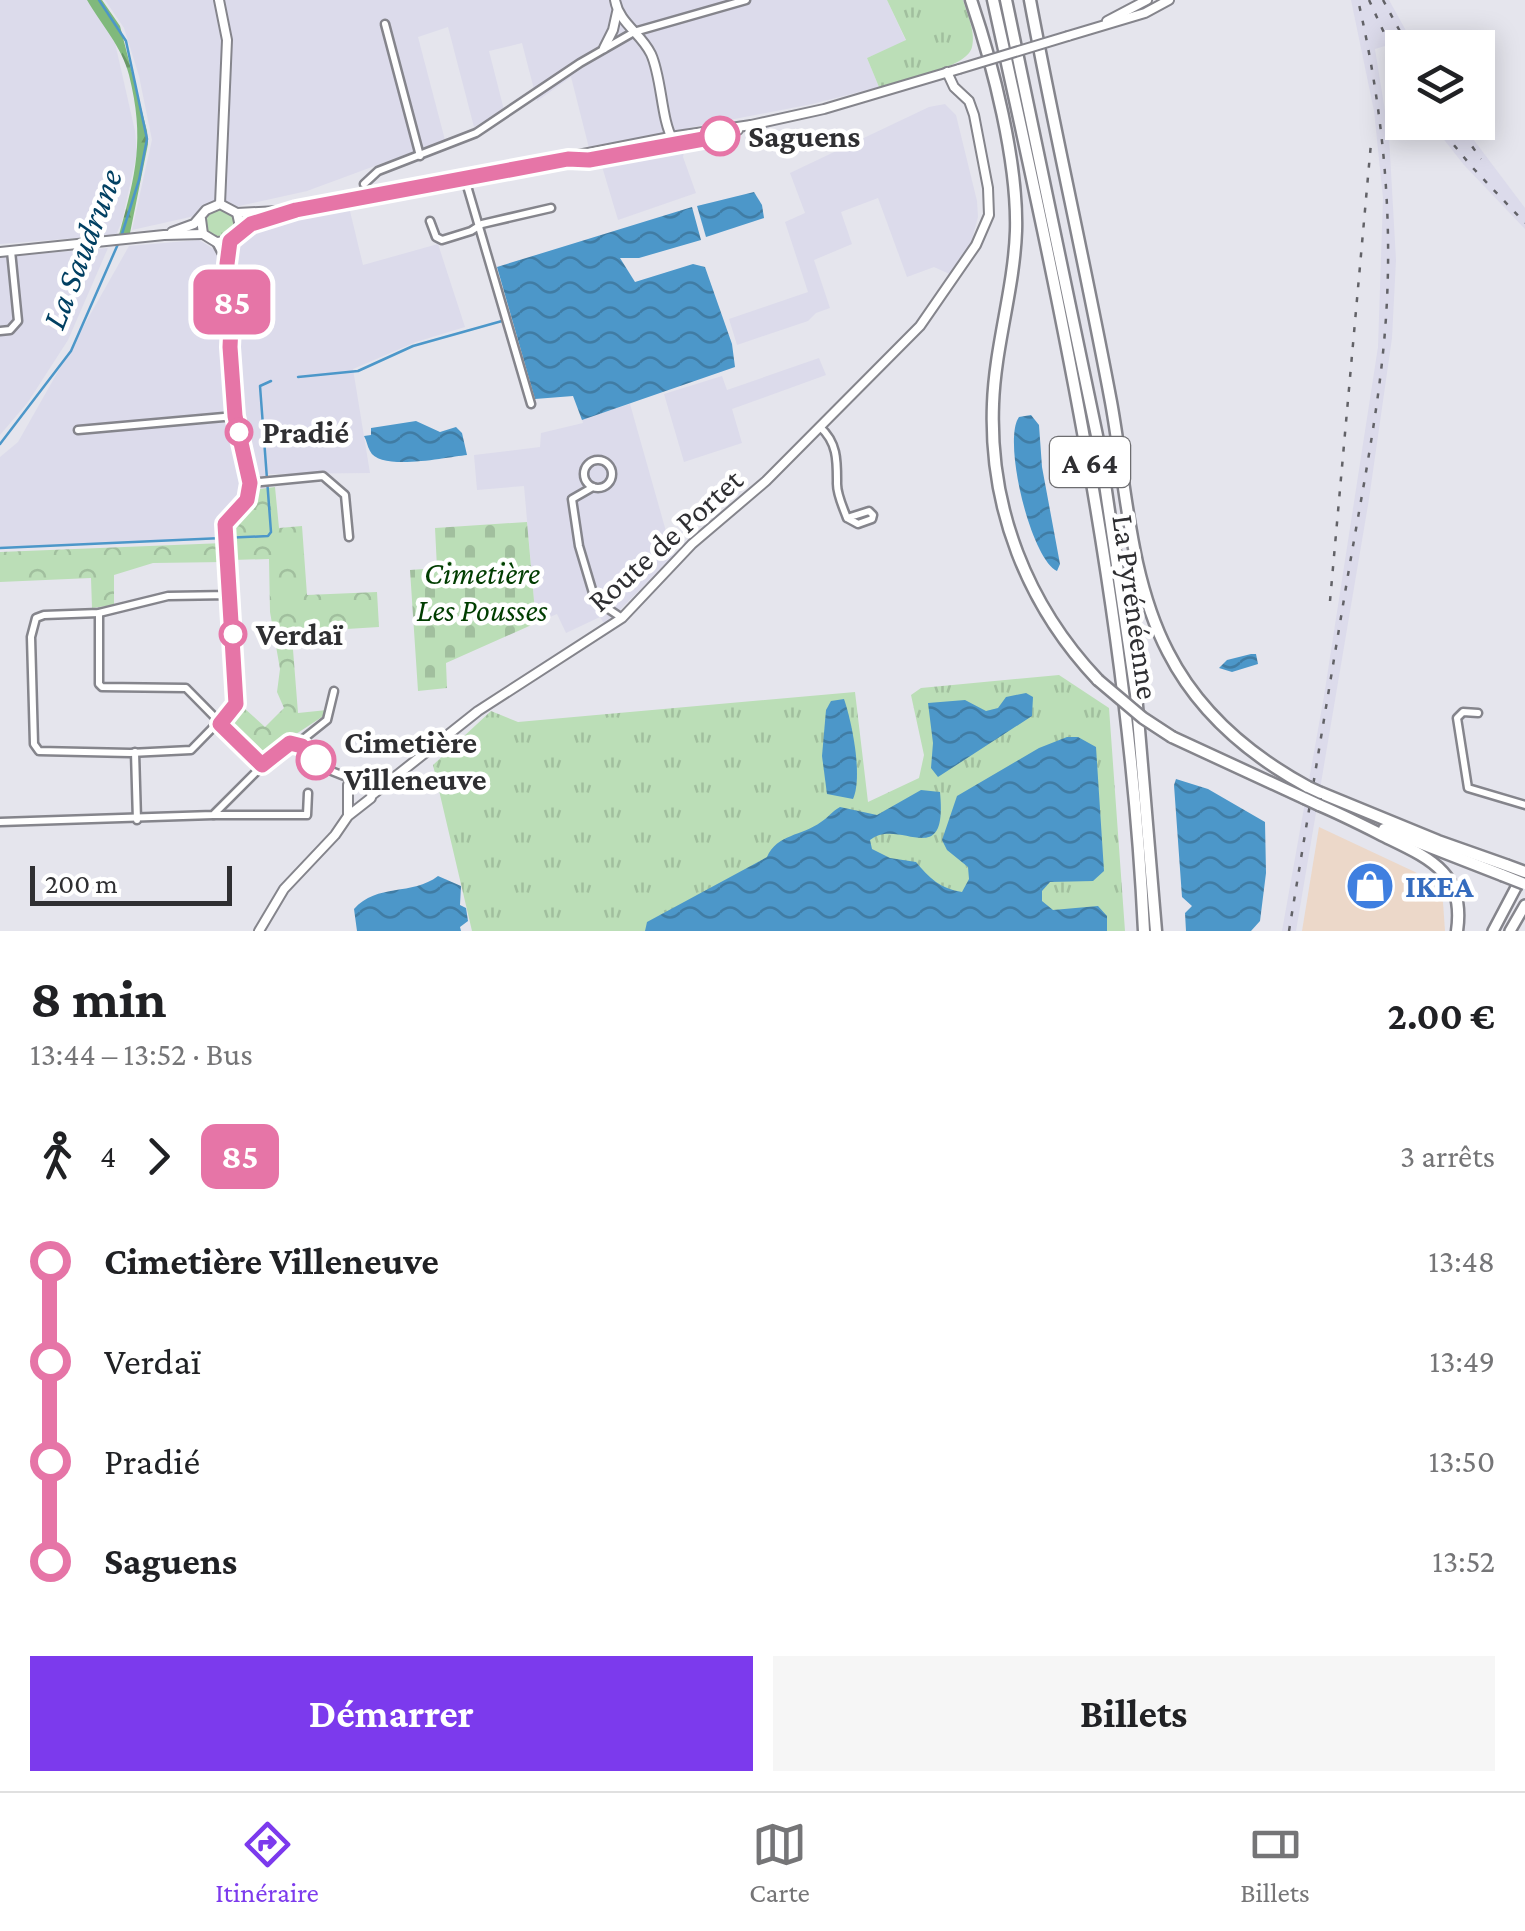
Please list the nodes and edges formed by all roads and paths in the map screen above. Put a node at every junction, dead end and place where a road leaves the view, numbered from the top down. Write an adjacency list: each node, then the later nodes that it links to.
1 (219, 0): 20 (street)
2 (615, 0): 10 (street)
3 (746, 0): 13 (street)
4 (970, 0): 58 (highway, bridge)
5 (993, 0): 74 (highway, La Pyrénéenne / A 64)
6 (1006, 0): 75 (highway, La Pyrénéenne / A 64)
7 (1030, 0): 58 (highway)
8 (1147, 0): 12 (street)
9 (1169, 0): 12 (street)
10 (617, 12): 13 (street); 14 (street)
11 (386, 24): 17 (street)
12 (1089, 29): 15 (street, bridge)
13 (634, 32): 14 (street); 16 (street)
14 (604, 48): 17 (street)
15 (947, 72): 16 (street); 38 (street, Route de Portet)
16 (673, 137): 18 (street)
17 (420, 156): 19 (street)
18 (464, 178): 22 (street); 26 (street)
19 (364, 184)
20 (220, 204): 23 (street); 24 (street)
21 (550, 208): 26 (street)
22 (296, 210): 23 (street); 27 (street)
23 (237, 213): 27 (street)
24 (201, 219): 28 (street); 29 (street)
25 (430, 221): 26 (street)
26 (478, 227): 36 (street)
27 (237, 232): 30 (street)
28 (204, 234): 29 (street); 31 (street)
29 (164, 235): 33 (street)
30 (230, 241): 31 (street); 34 (street)
31 (216, 242): 34 (street)
32 (0, 252): 33 (street)
33 (10, 252): 35 (street)
34 (227, 264): 37 (street)
35 (0, 332)
36 (531, 404)
37 (235, 416): 39 (street); 40 (street)
38 (820, 427): 42 (street); 46 (street, Route de Portet)
39 (78, 430)
40 (250, 483): 43 (street); 44 (street)
41 (593, 487): 41 (street); 46 (street)
42 (847, 518)
43 (348, 537)
44 (230, 595): 45 (street); 49 (street)
45 (100, 614): 49 (street); 51 (street)
46 (622, 618): 56 (street, Route de Portet)
47 (334, 691): 50 (street)
48 (1478, 712): 63 (street)
49 (220, 724): 51 (street); 52 (street)
50 (297, 744): 52 (street); 53 (street)
51 (132, 753): 66 (street)
52 (262, 765): 64 (street)
53 (337, 775): 54 (street); 59 (street)
54 (354, 780): 55 (street); 59 (street)
55 (368, 782): 56 (street); 60 (street)
56 (384, 784): 60 (street, Route de Portet)
57 (308, 793): 64 (street)
58 (1306, 793): 61 (highway, bridge)
59 (348, 794): 62 (street); 65 (street)
60 (372, 795): 62 (street, Route de Portet)
61 (1320, 799): 67 (highway); 69 (highway)
62 (361, 805): 65 (street)
63 (1525, 805)
64 (213, 815): 66 (street)
65 (348, 816): 73 (street)
66 (137, 820): 68 (street)
67 (1354, 820): 69 (highway); 76 (highway)
68 (0, 822)
69 (1504, 870): 70 (highway, bridge); 71 (highway, bridge)
70 (1525, 871): 77 (main road)
71 (1525, 884)
72 (1525, 905): 78 (main road)
73 (259, 931)
74 (1144, 931)
75 (1156, 931)
76 (1457, 931)
77 (1492, 931)
78 (1510, 931)

